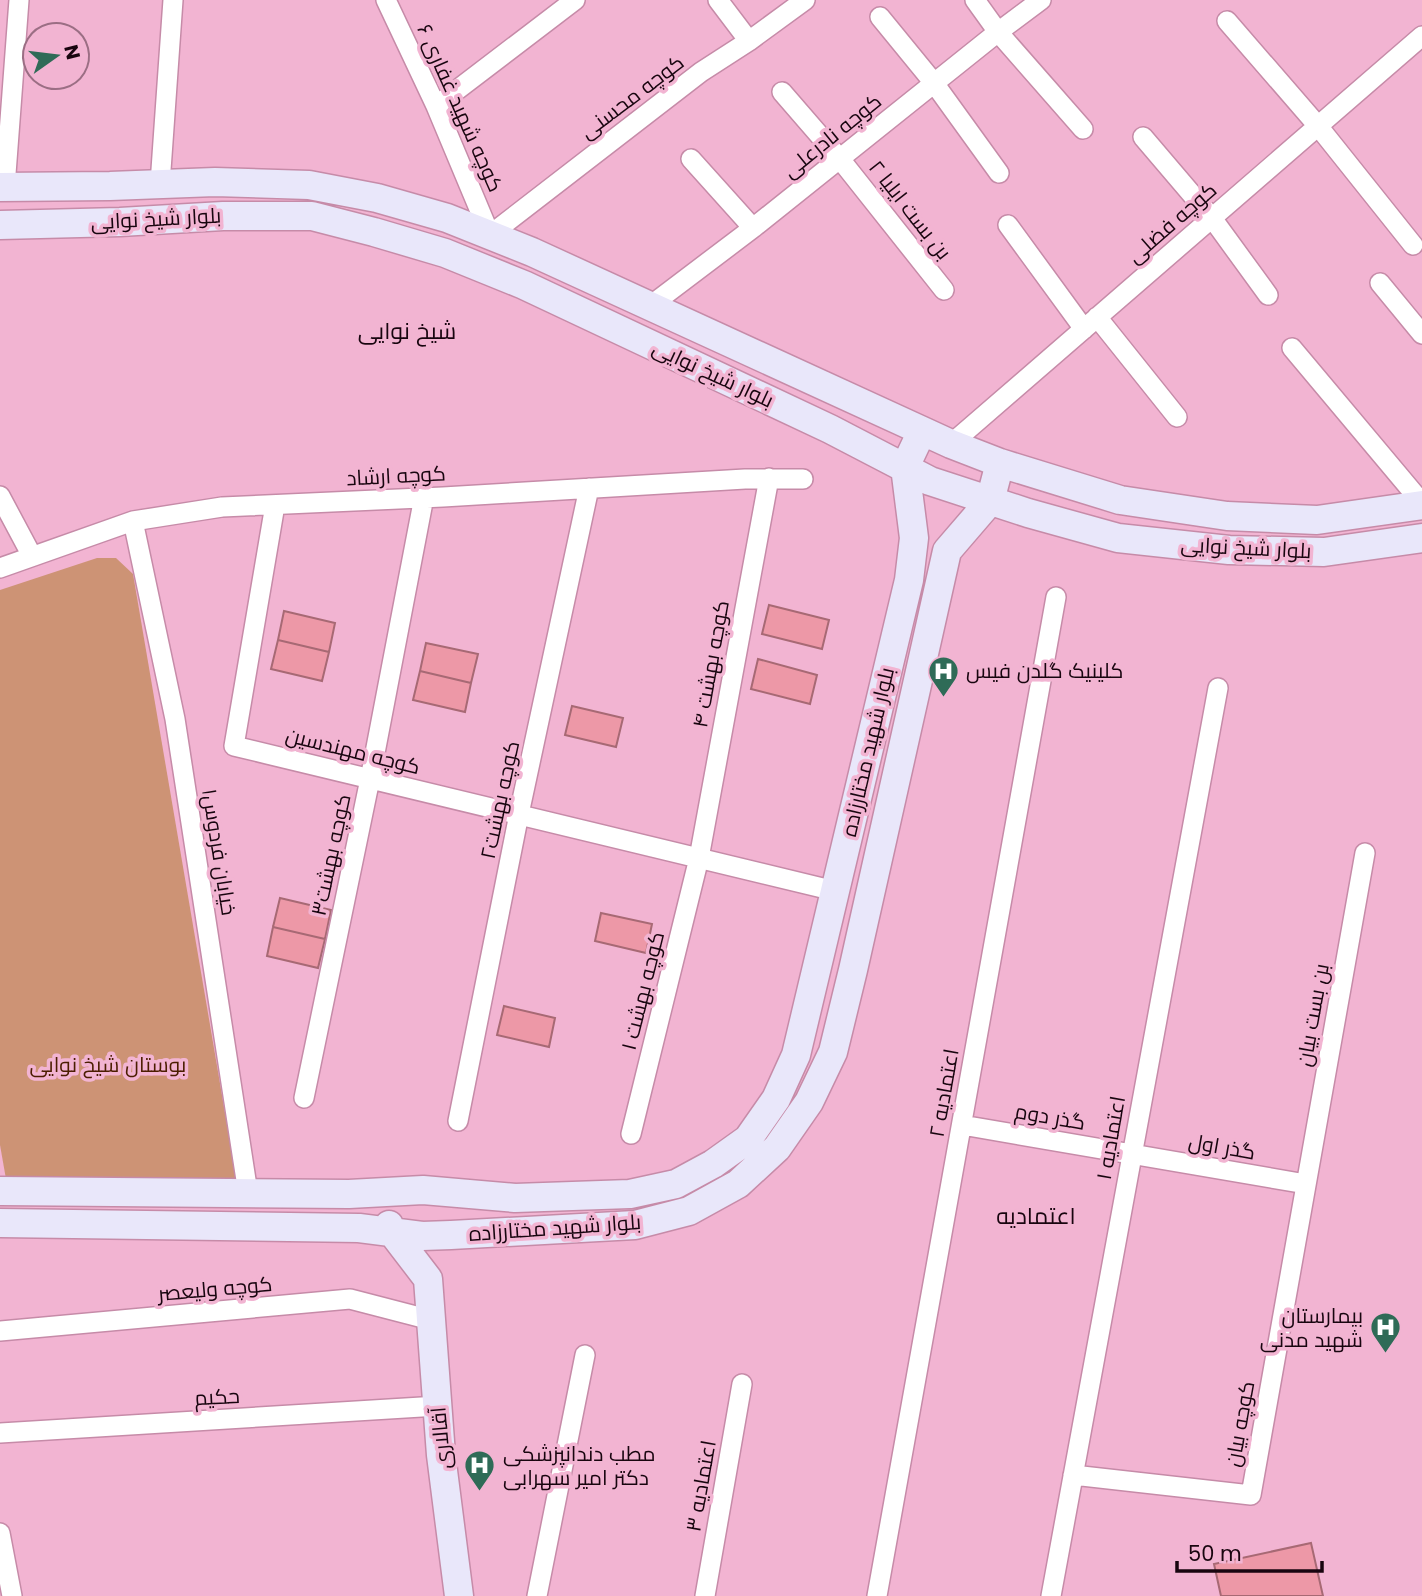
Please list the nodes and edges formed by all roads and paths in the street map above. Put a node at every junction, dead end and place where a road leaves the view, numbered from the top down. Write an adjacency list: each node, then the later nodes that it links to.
1 (19, 0): 24 (street)
2 (173, 0): 23 (street)
3 (386, 0): 16 (street, کوچه شهید غفاری ۶)
4 (575, 0): 16 (street)
5 (718, 0): 13 (street)
6 (805, 0): 13 (street, کوچه محسنی)
7 (975, 0): 11 (street)
8 (1041, 0): 11 (street, کوچه نادرعلی)
9 (880, 18): 14 (street)
10 (1227, 21): 17 (street)
11 (998, 32): 14 (street, کوچه نادرعلی); 18 (street)
12 (1422, 36): 17 (street, کوچه فضلی)
13 (749, 41): 29 (street, کوچه محسنی)
14 (934, 83): 21 (street, کوچه نادرعلی); 22 (street)
15 (782, 92): 21 (street, بن بست ایلیا ۲)
16 (436, 106): 29 (street, کوچه شهید غفاری ۶)
17 (1318, 126): 25 (street, کوچه فضلی); 30 (street)
18 (1083, 129)
19 (1143, 137): 25 (street)
20 (691, 159): 28 (street)
21 (840, 159): 28 (street, کوچه نادرعلی); 32 (street, بن بست ایلیا ۲)
22 (999, 173)
23 (160, 184): 24 (street, بلوار شیخ نوایی); 29 (street, بلوار شیخ نوایی)
24 (2, 187)
25 (1212, 218): 33 (street); 35 (street, کوچه فضلی)
26 (0, 225): 42 (street, بلوار شیخ نوایی)
27 (1008, 225): 35 (street)
28 (753, 228): 34 (street, کوچه نادرعلی)
29 (490, 234): 34 (street, بلوار شیخ نوایی)
30 (1413, 245)
31 (1380, 283): 36 (street)
32 (944, 290)
33 (1268, 295)
34 (650, 306): 39 (street, بلوار شیخ نوایی)
35 (1090, 323): 38 (street); 40 (street, کوچه فضلی)
36 (1422, 334)
37 (1292, 348): 49 (street)
38 (1177, 417)
39 (922, 431): 40 (street, بلوار شیخ نوایی); 42 (street)
40 (951, 444): 41 (street, بلوار شیخ نوایی)
41 (1000, 463): 48 (street, بلوار شهید مختارزاده); 49 (street, بلوار شیخ نوایی)
42 (905, 467): 48 (street, بلوار شیخ نوایی); 61 (street, بلوار شهید مختارزاده)
43 (769, 478): 44 (street, کوچه ارشاد); 45 (street, کوچه ارشاد); 60 (street, کوچه بهشت ۴)
44 (803, 478)
45 (589, 488): 47 (street, کوچه ارشاد); 58 (street, کوچه بهشت۲)
46 (0, 496): 53 (street)
47 (424, 498): 50 (street, کوچه ارشاد); 57 (street, کوچه بهشت۳)
48 (990, 501): 52 (street, بلوار شیخ نوایی); 74 (street, بلوار شهید مختارزاده)
49 (1422, 504)
50 (275, 505): 51 (street, کوچه ارشاد); 57 (street, کوچه مهندسین)
51 (134, 521): 53 (street, کوچه ارشاد); 71 (street, خیابان فردوس۱)
52 (1422, 538)
53 (32, 556): 54 (street, کوچه ارشاد)
54 (0, 568)
55 (1056, 597): 64 (street, اعتمادیه ۲)
56 (1218, 688): 66 (street, اعتمادیه ۱)
57 (370, 779): 58 (street, کوچه مهندسین); 62 (street, کوچه بهشت۳)
58 (519, 814): 60 (street, کوچه مهندسین); 63 (street, کوچه بهشت۲)
59 (1364, 853): 67 (street, بن بست بیان)
60 (699, 858): 61 (street, کوچه مهندسین); 65 (street, کوچه بهشت ۱)
61 (835, 891): 70 (street, بلوار شهید مختارزاده)
62 (304, 1098)
63 (458, 1121)
64 (962, 1125): 66 (street, گذر دوم); 88 (street, اعتمادیه ۲)
65 (631, 1134)
66 (1131, 1154): 67 (street, گذر اول); 82 (street, اعتمادیه ۱)
67 (1306, 1184): 82 (street, کوچه بیان)
68 (0, 1191): 71 (street, بلوار شهید مختارزاده)
69 (398, 1191): 70 (street, بلوار شهید مختارزاده); 71 (street, بلوار شهید مختارزاده); 73 (street)
70 (448, 1192): 74 (street)
71 (248, 1193)
72 (0, 1223): 73 (street, بلوار شهید مختارزاده)
73 (391, 1232): 74 (street, بلوار شهید مختارزاده); 75 (street)
74 (451, 1235): 75 (street)
75 (428, 1279): 76 (street, آقالاری)
76 (431, 1320): 77 (street, کوچه ولیعصر); 80 (street, آقالاری)
77 (0, 1331)
78 (584, 1355): 86 (street)
79 (742, 1384): 87 (street, اعتمادیه ۳)
80 (438, 1406): 81 (street, حکیم); 85 (street, آقالاری)
81 (0, 1433)
82 (1073, 1475): 89 (street, اعتمادیه ۱)
83 (0, 1533): 84 (street)
84 (12, 1596)
85 (459, 1596)
86 (537, 1596)
87 (705, 1596)
88 (877, 1596)
89 (1051, 1596)

